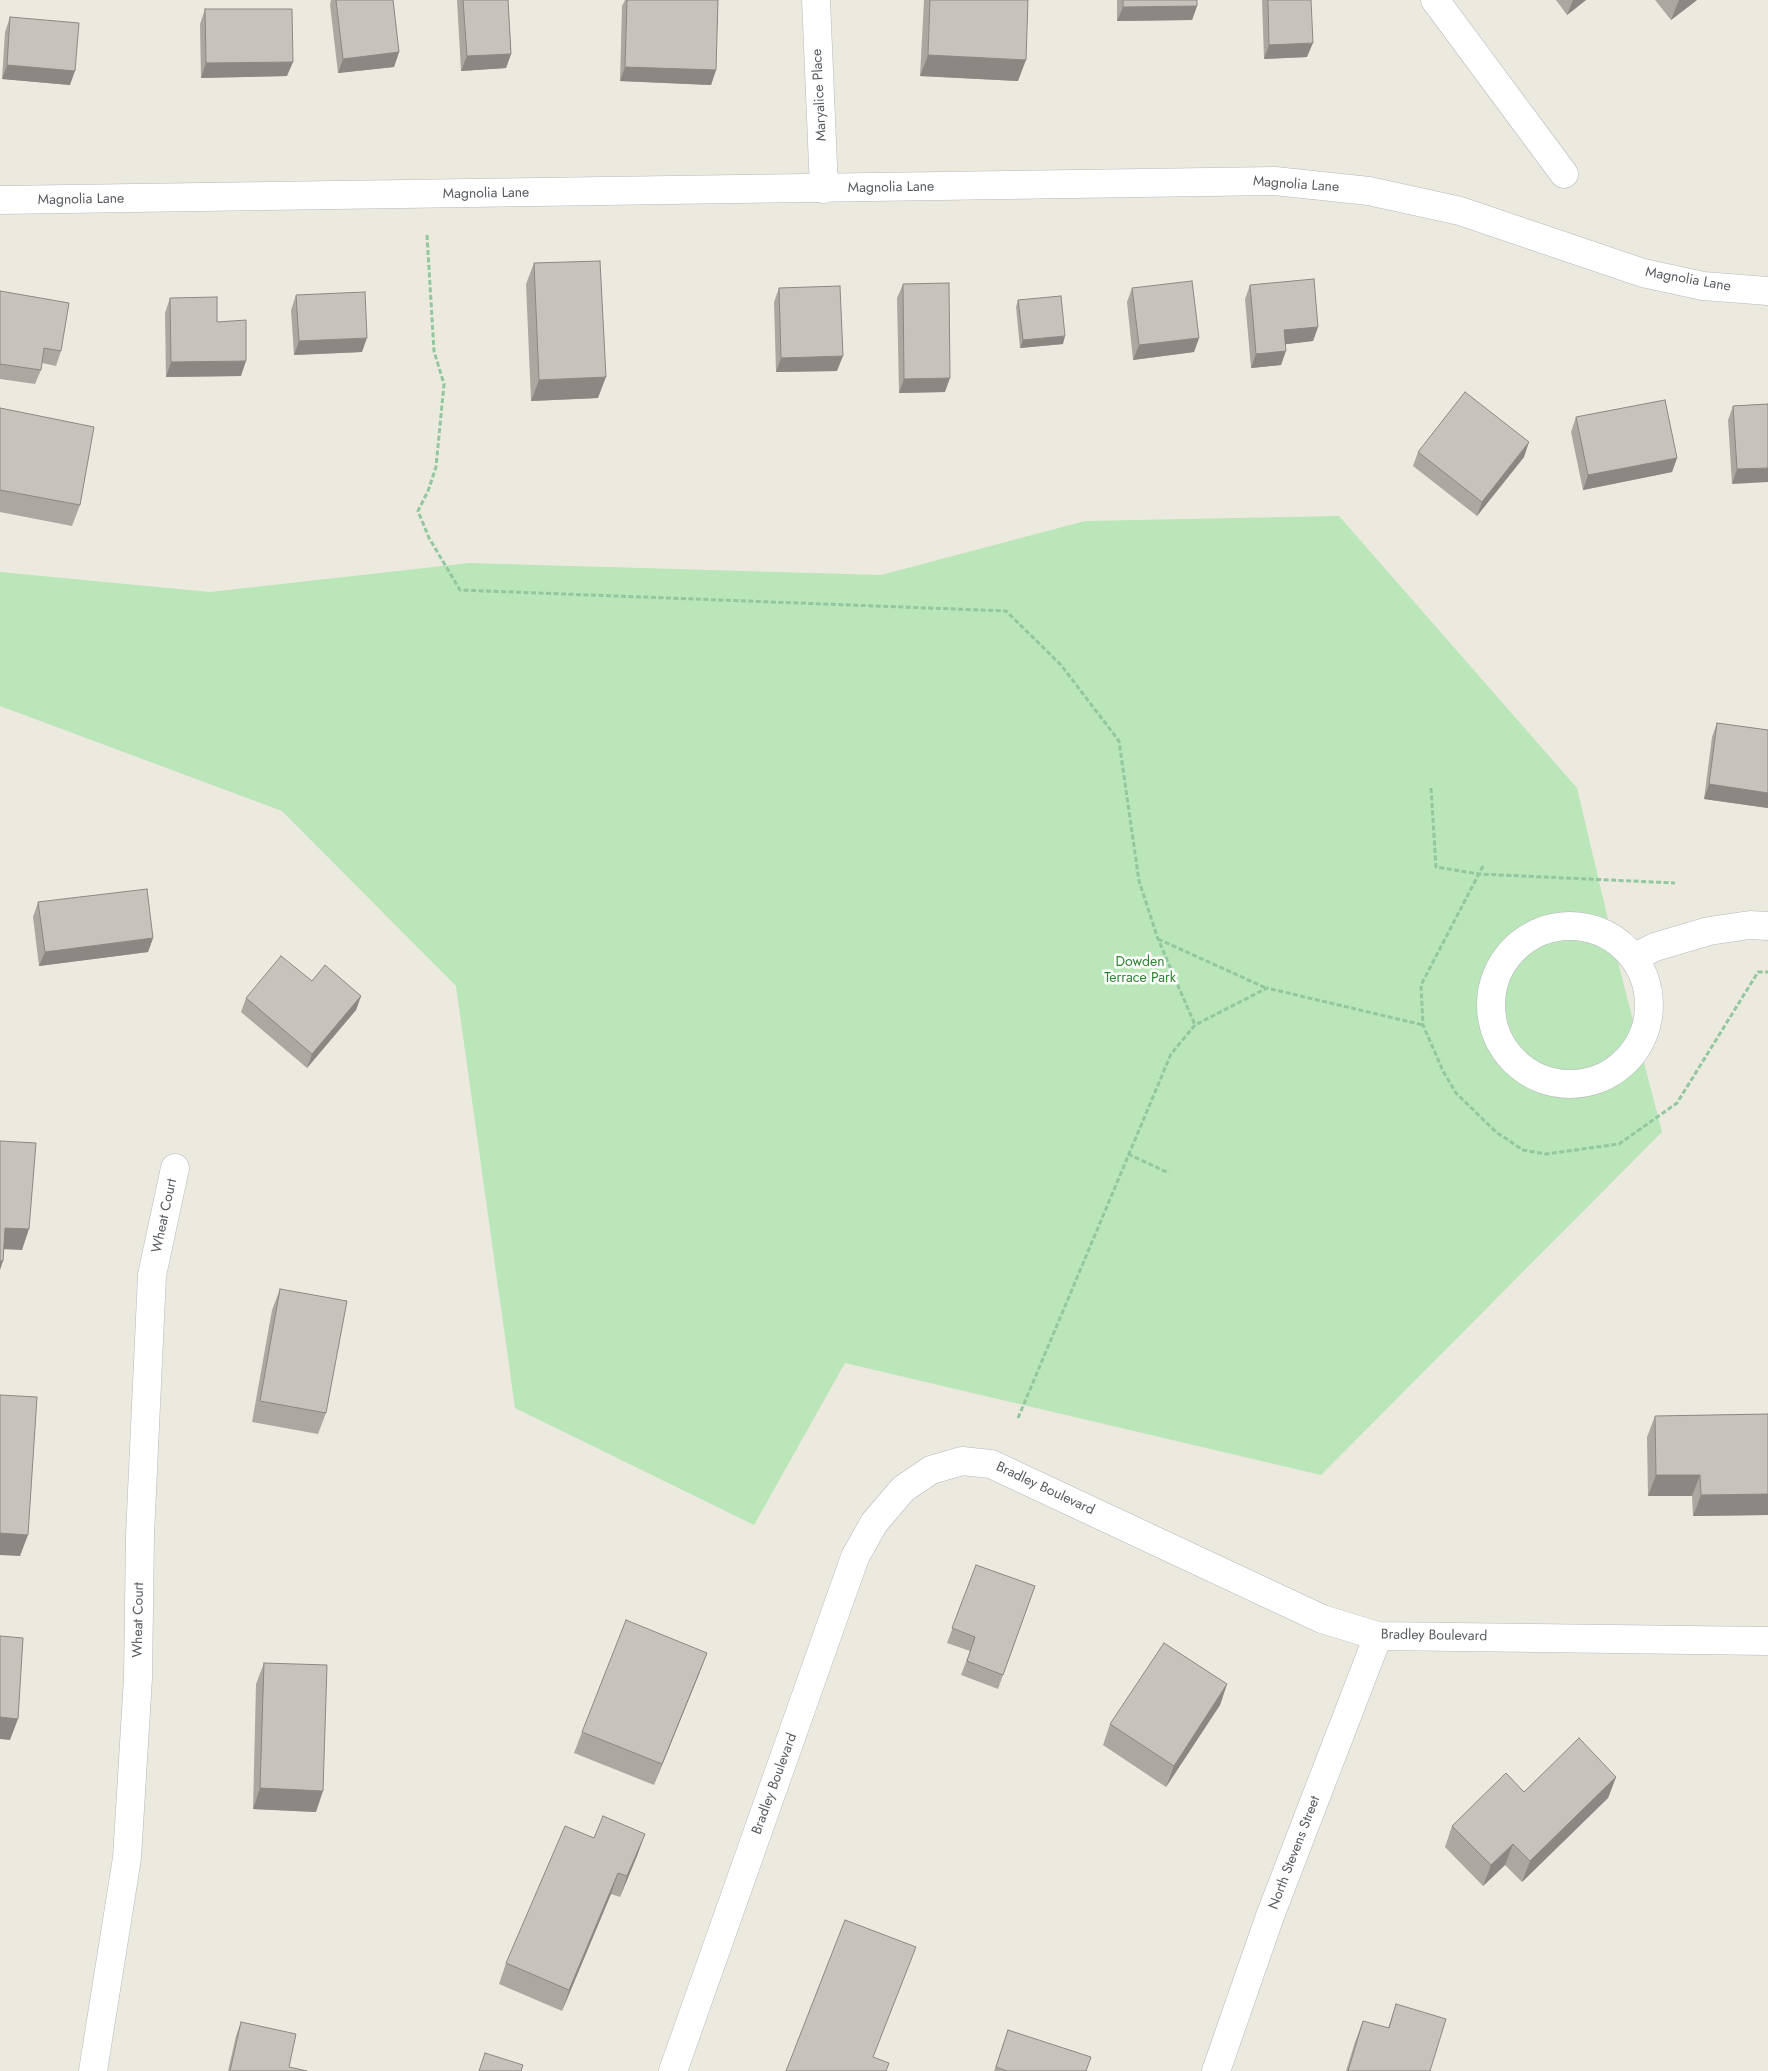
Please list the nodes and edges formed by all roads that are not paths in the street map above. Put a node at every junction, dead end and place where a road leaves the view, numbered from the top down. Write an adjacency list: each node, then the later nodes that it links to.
1 (816, 0): 4 (street, Maryalice Place)
2 (1435, 0): 3 (street)
3 (1564, 174)
4 (824, 189): 5 (street, Magnolia Lane); 6 (street, Magnolia Lane)
5 (0, 200)
6 (1768, 291)
7 (1768, 926): 8 (street)
8 (1635, 957): 8 (street)
9 (175, 1168): 12 (street, Wheat Court)
10 (1378, 1636): 11 (street, Bradley Boulevard); 13 (street, Bradley Boulevard); 14 (street, North Stevens Street)
11 (1768, 1641)
12 (93, 2071)
13 (673, 2071)
14 (1216, 2071)

